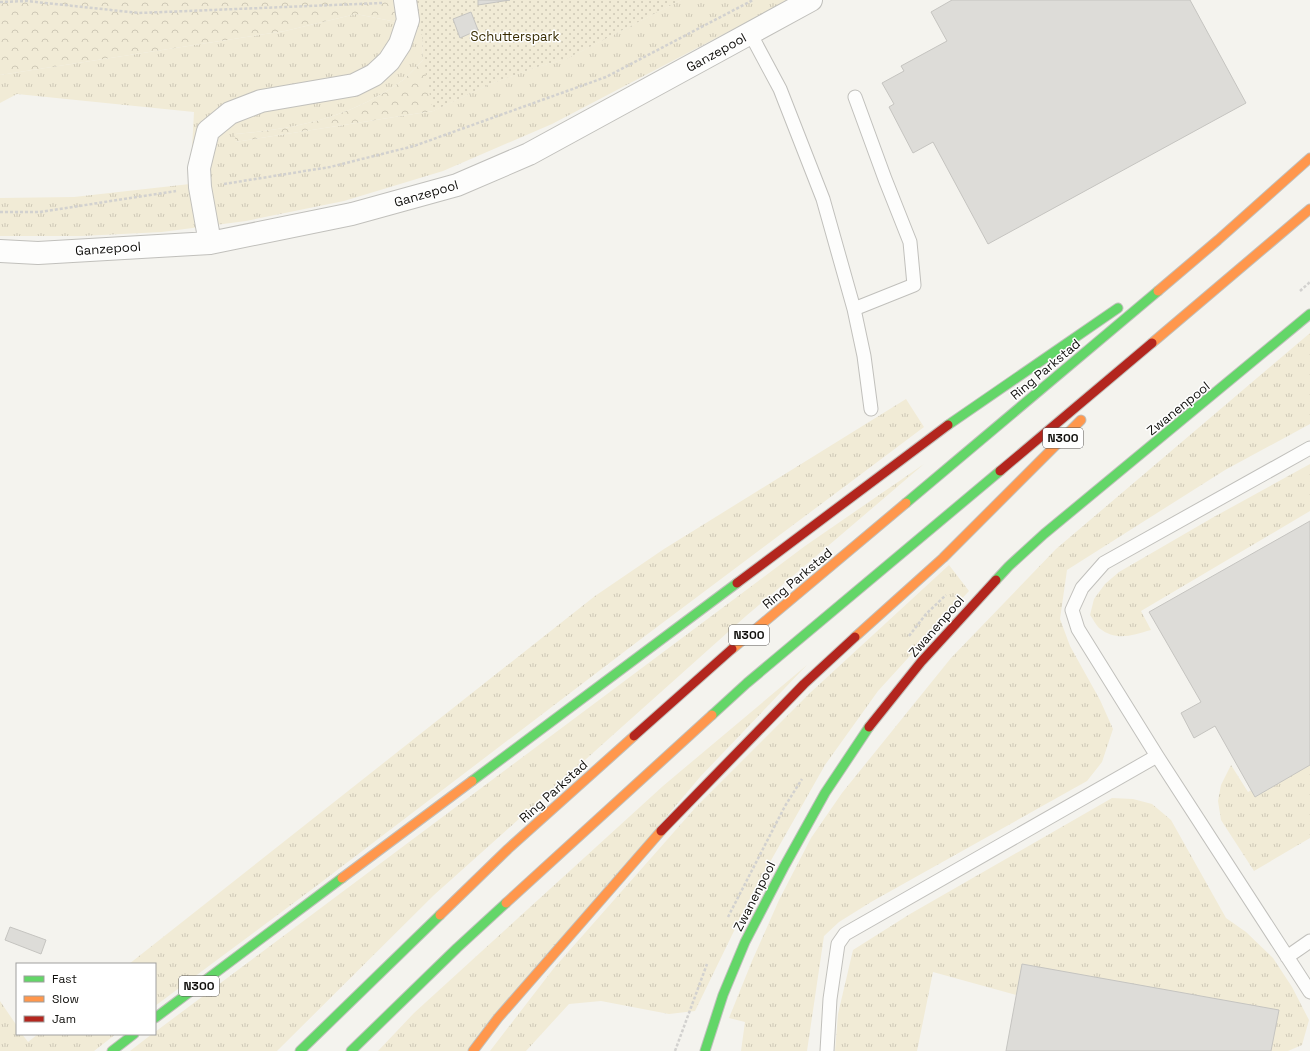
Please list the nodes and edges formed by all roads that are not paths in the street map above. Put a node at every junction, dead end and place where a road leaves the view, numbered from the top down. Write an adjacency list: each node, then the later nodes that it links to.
1 (811, 0): 3 (street, Ganzepool)
2 (406, 1): 8 (street)
3 (750, 33): 8 (street, Ganzepool); 12 (lane)
4 (855, 97): 12 (lane)
5 (1310, 158): 7 (main road, Ring Parkstad / N300)
6 (1310, 209): 14 (main road, N300)
7 (1218, 240): 10 (main road, N300); 26 (main road, Ring Parkstad / N300)
8 (210, 243): 9 (street, Ganzepool)
9 (0, 251)
10 (1146, 289)
11 (1126, 302): 23 (main road, N300)
12 (854, 309): 16 (lane)
13 (1310, 314): 29 (main road, Zwanenpool)
14 (1183, 317): 15 (main road, N300); 27 (main road, N300)
15 (1111, 390)
16 (871, 409)
17 (1088, 412): 28 (main road, N300)
18 (1310, 448): 19 (lane)
19 (1157, 756): 21 (lane); 30 (lane)
20 (1310, 941): 21 (lane)
21 (1287, 957): 22 (lane)
22 (1310, 992)
23 (156, 1017)
24 (133, 1035): 25 (main road)
25 (112, 1051)
26 (300, 1051)
27 (351, 1051)
28 (473, 1051)
29 (705, 1051)
30 (827, 1051)

